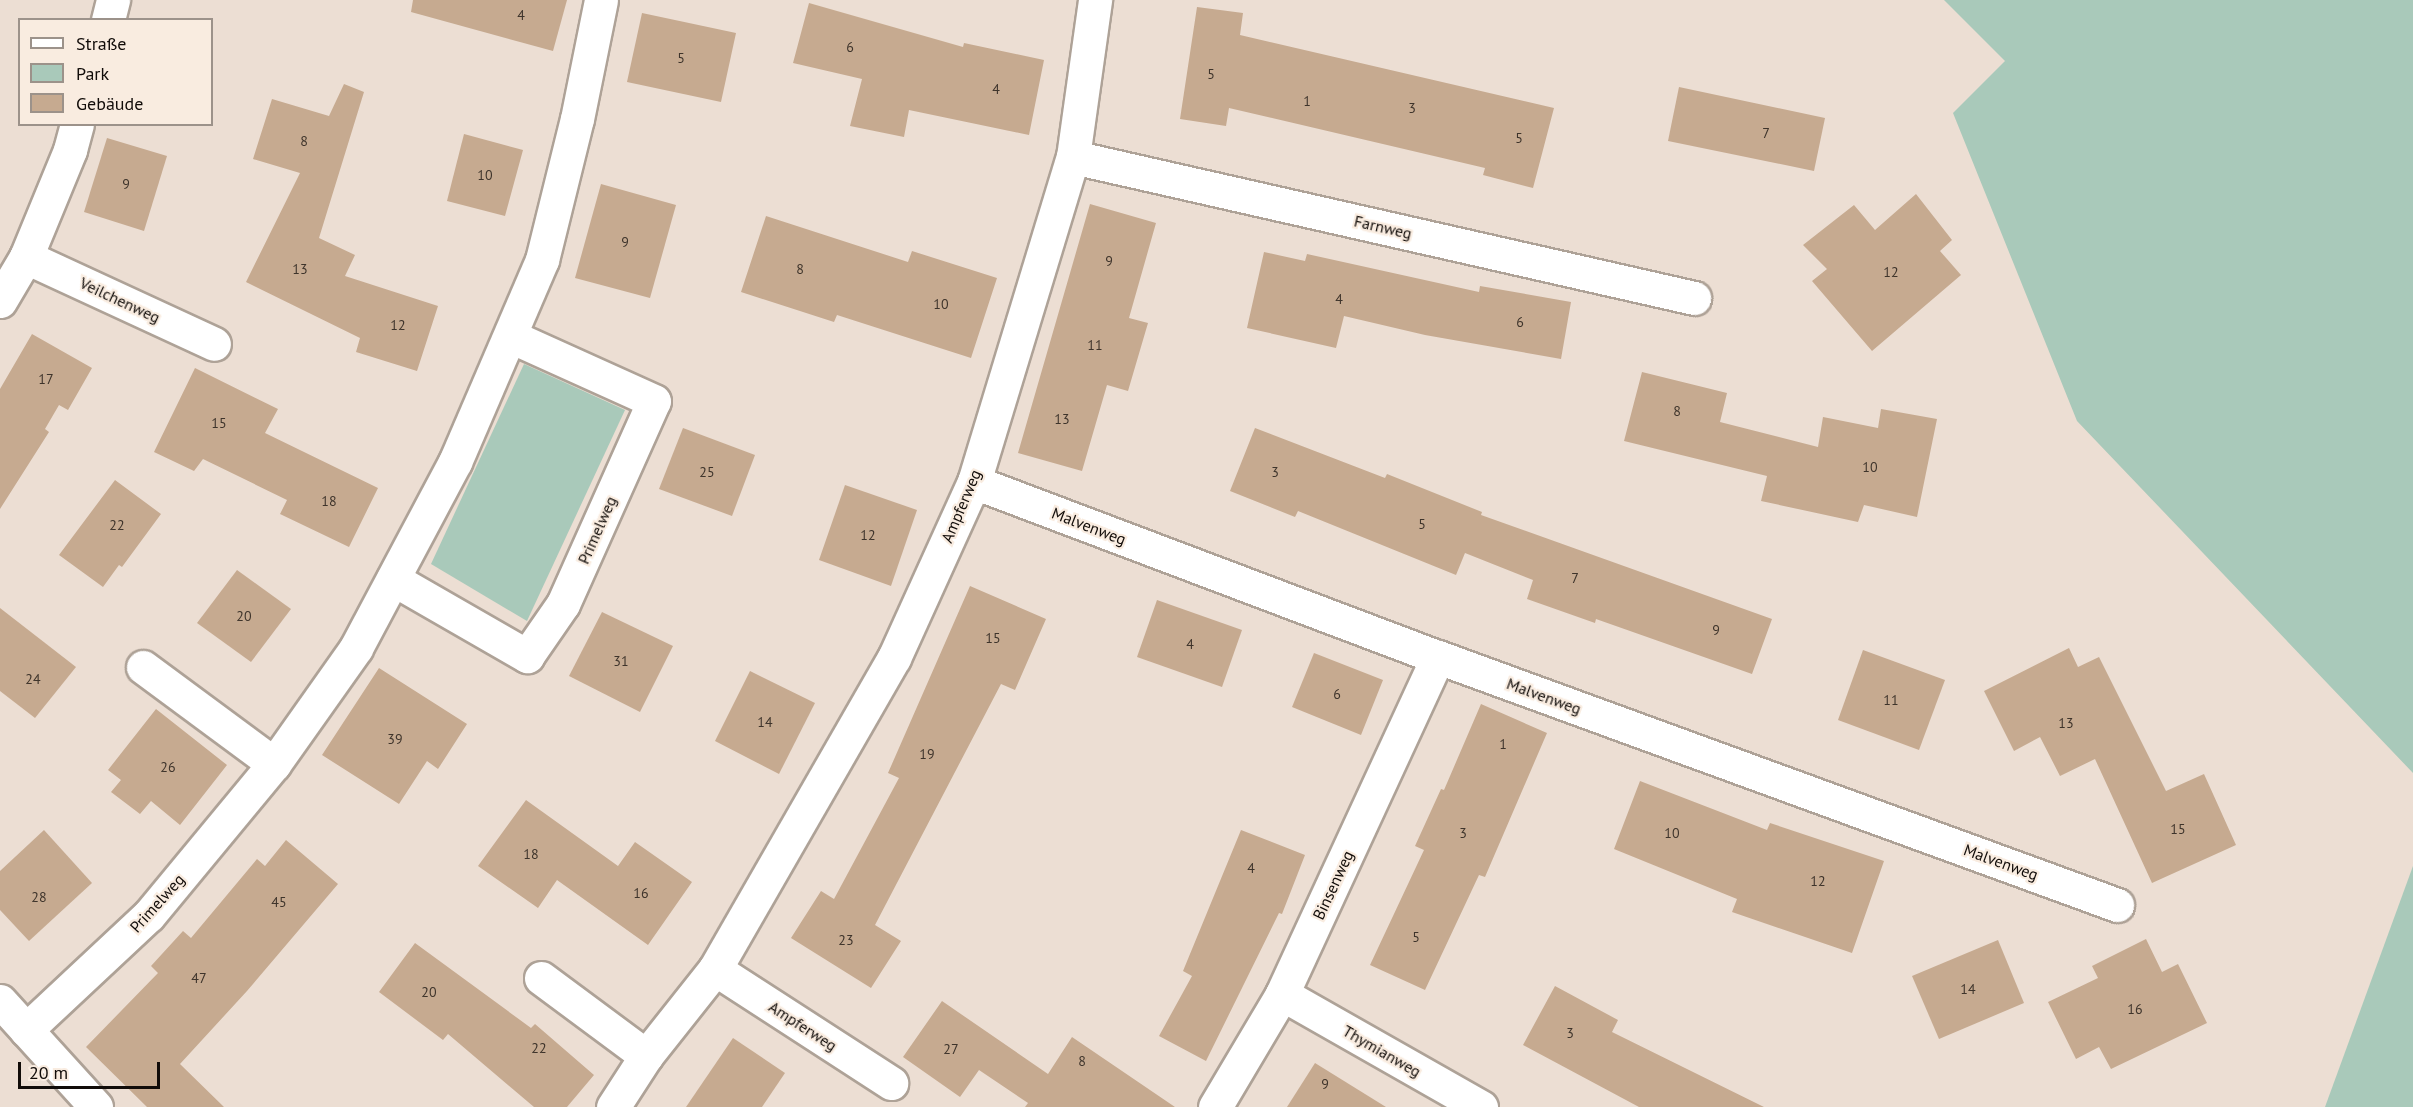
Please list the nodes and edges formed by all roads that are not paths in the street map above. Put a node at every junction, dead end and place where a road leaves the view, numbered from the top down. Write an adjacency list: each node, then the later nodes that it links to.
1 (113, 0): 4 (street)
2 (601, 0): 10 (street, Primelweg)
3 (1095, 0): 6 (street, Ampferweg)
4 (108, 18)
5 (76, 126): 7 (street)
6 (1073, 157): 8 (street, Farnweg); 12 (street, Ampferweg)
7 (26, 257): 9 (street); 11 (street, Veilchenweg)
8 (1694, 298)
9 (0, 301)
10 (510, 336): 13 (street, Primelweg); 13 (street, Primelweg)
11 (214, 344)
12 (974, 482): 14 (street, Malvenweg); 18 (street, Ampferweg)
13 (393, 579): 16 (street, Primelweg)
14 (1438, 657): 17 (street, Malvenweg); 20 (street, Binsenweg)
15 (143, 668): 16 (street)
16 (274, 764): 22 (street, Primelweg)
17 (2117, 905)
18 (715, 969): 23 (street, Ampferweg); 24 (street, Ampferweg)
19 (541, 978): 23 (street)
20 (1282, 994): 27 (street, Binsenweg); 28 (street, Thymianweg)
21 (0, 1001): 22 (street)
22 (26, 1030): 25 (street)
23 (646, 1056): 26 (street, Ampferweg)
24 (891, 1083)
25 (96, 1107)
26 (613, 1107)
27 (1215, 1107)
28 (1481, 1107)

